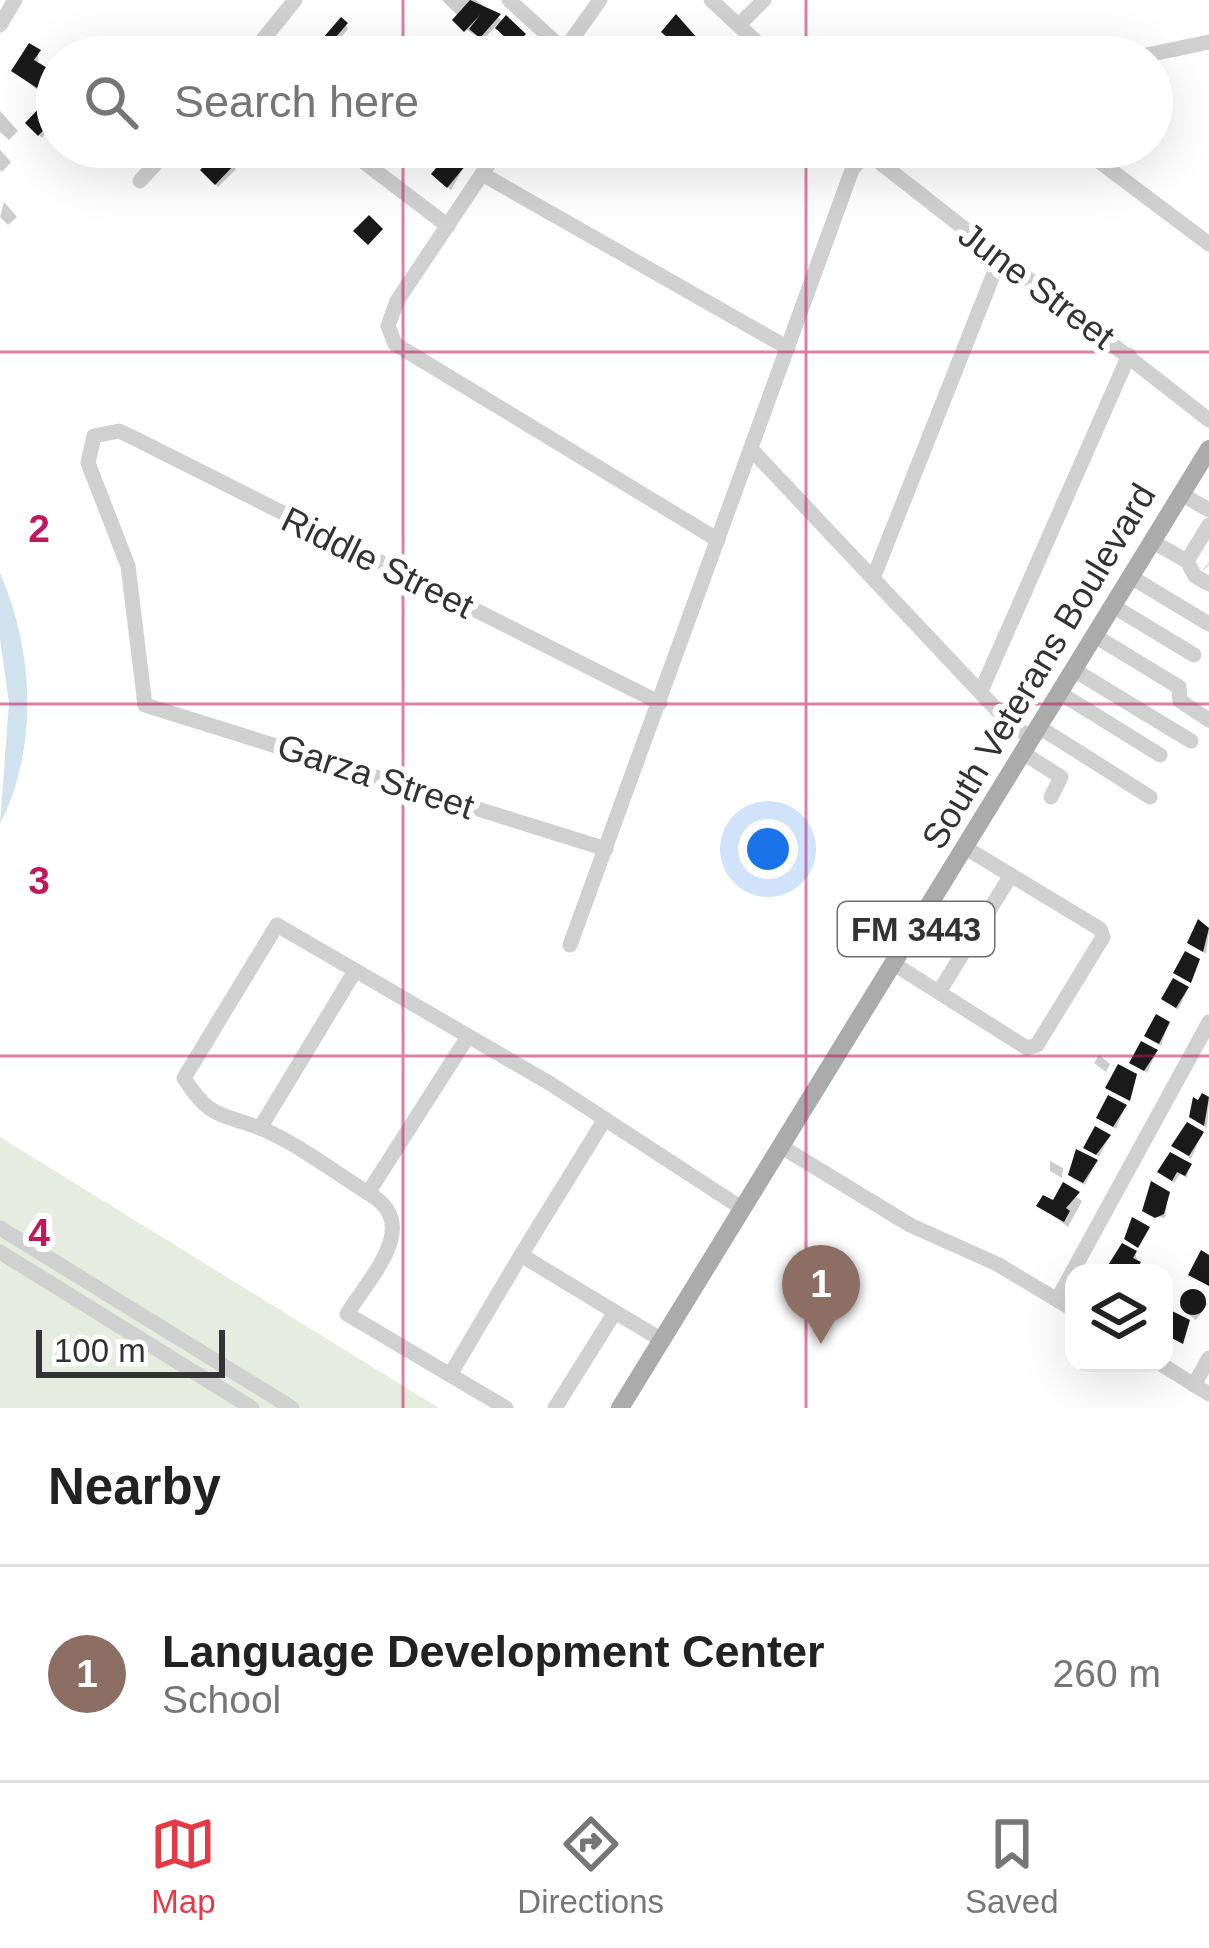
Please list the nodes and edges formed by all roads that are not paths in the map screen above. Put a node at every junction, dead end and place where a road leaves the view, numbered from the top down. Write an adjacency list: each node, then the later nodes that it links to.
1 (15, 0): 7 (street)
2 (296, 0): 9 (street)
3 (509, 0): 10 (street)
4 (600, 0): 11 (street)
5 (711, 0): 8 (street)
6 (764, 0): 8 (street)
7 (0, 25)
8 (739, 26): 12 (street)
9 (266, 36)
10 (545, 36)
11 (574, 36)
12 (750, 36)
13 (1209, 42): 14 (street)
14 (1173, 50)
15 (152, 168): 22 (street)
16 (372, 168): 23 (street)
17 (486, 168): 21 (street)
18 (857, 168): 26 (street)
19 (888, 168): 25 (street, June Street)
20 (1108, 168): 24 (street)
21 (482, 174): 23 (street); 26 (street)
22 (140, 181)
23 (448, 226): 34 (street)
24 (1209, 244)
25 (1000, 258): 27 (street, June Street); 38 (street)
26 (788, 348): 29 (street)
27 (1129, 355): 28 (street, June Street); 46 (street)
28 (1209, 420)
29 (751, 449): 34 (street); 38 (street)
30 (1209, 449): 31 (main road, South Veterans Boulevard / FM 3443)
31 (1181, 494): 32 (street); 35 (main road, South Veterans Boulevard / FM 3443)
32 (1209, 511)
33 (1208, 530): 36 (street)
34 (718, 540): 48 (street)
35 (1153, 542): 36 (street); 39 (main road, South Veterans Boulevard / FM 3443)
36 (1189, 557): 37 (street); 40 (street)
37 (1208, 564)
38 (874, 576): 46 (street)
39 (1131, 577): 41 (main road, South Veterans Boulevard / FM 3443); 42 (street)
40 (1209, 584)
41 (1113, 606): 43 (main road, South Veterans Boulevard / FM 3443); 44 (street)
42 (1209, 624)
43 (1095, 636): 45 (main road, South Veterans Boulevard / FM 3443); 50 (street)
44 (1194, 655)
45 (1074, 670): 47 (main road, South Veterans Boulevard / FM 3443); 52 (street)
46 (981, 691): 51 (street)
47 (1060, 693): 51 (main road, South Veterans Boulevard / FM 3443); 53 (street)
48 (660, 703): 49 (street, Riddle Street); 57 (street)
49 (145, 705): 57 (street, Garza Street)
50 (1209, 720)
51 (1032, 739): 54 (street); 55 (street); 56 (main road, South Veterans Boulevard / FM 3443)
52 (1191, 741)
53 (1160, 755)
54 (1052, 797)
55 (1150, 797)
56 (966, 848): 58 (street); 60 (main road, South Veterans Boulevard / FM 3443)
57 (606, 849): 59 (street)
58 (1011, 874): 62 (street); 62 (street)
59 (570, 945)
60 (894, 964): 62 (street); 67 (main road, South Veterans Boulevard / FM 3443)
61 (355, 971): 64 (street); 66 (street); 66 (street)
62 (939, 992)
63 (1207, 1031): 74 (street)
64 (467, 1038): 65 (street); 68 (street)
65 (604, 1119): 69 (street); 73 (street)
66 (260, 1128): 68 (street)
67 (782, 1147): 69 (main road, South Veterans Boulevard / FM 3443); 74 (street)
68 (368, 1193): 82 (street)
69 (743, 1209): 79 (main road, South Veterans Boulevard / FM 3443)
70 (0, 1228): 71 (street)
71 (19, 1240): 72 (street); 76 (street)
72 (4, 1255): 78 (street)
73 (521, 1255): 77 (street); 82 (street)
74 (1057, 1300): 75 (street)
75 (1065, 1305)
76 (134, 1311): 78 (street); 83 (street)
77 (615, 1312): 79 (street); 89 (street)
78 (123, 1328): 85 (street)
79 (662, 1340): 86 (main road, South Veterans Boulevard / FM 3443)
80 (1209, 1358): 84 (street)
81 (1173, 1372): 84 (street)
82 (450, 1375): 88 (street)
83 (252, 1383): 85 (street); 87 (street)
84 (1202, 1390)
85 (247, 1404)
86 (629, 1405)
87 (292, 1408)
88 (506, 1408)
89 (556, 1408)

